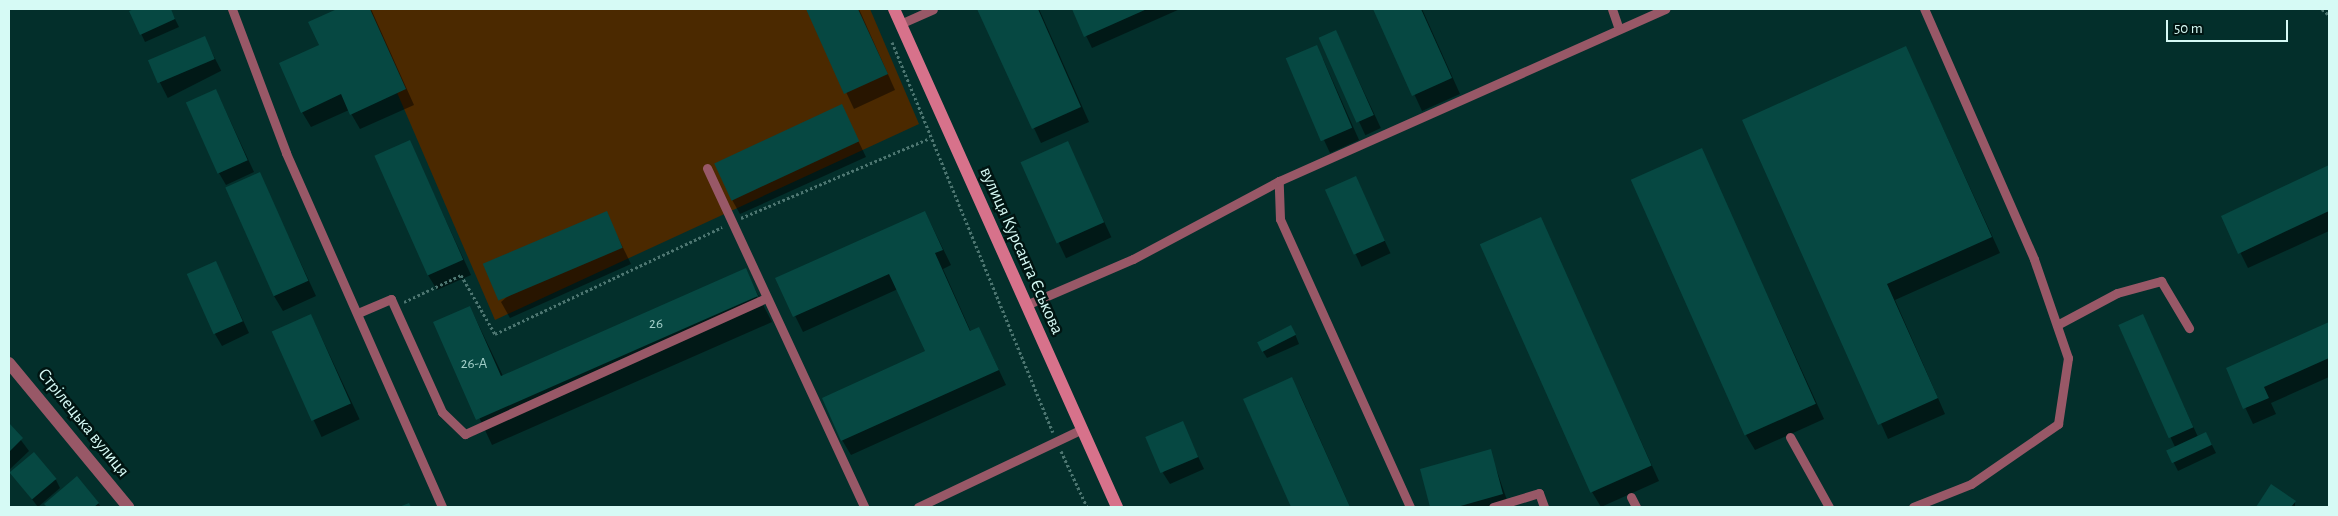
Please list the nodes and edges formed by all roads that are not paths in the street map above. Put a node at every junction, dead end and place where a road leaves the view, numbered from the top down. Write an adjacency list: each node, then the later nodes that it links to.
1 (232, 9): 13 (lane)
2 (894, 9): 7 (street, вулиця Курсанта Єськова)
3 (933, 9): 7 (lane)
4 (1612, 9): 8 (lane)
5 (1665, 9): 8 (lane)
6 (1924, 9): 14 (lane)
7 (900, 24): 12 (street, вулиця Курсанта Єськова)
8 (1619, 29): 10 (lane)
9 (707, 168): 11 (lane)
10 (1279, 181): 12 (lane); 25 (lane)
11 (766, 298): 13 (lane); 22 (lane)
12 (1026, 305): 17 (street, вулиця Курсанта Єськова)
13 (358, 313): 21 (lane)
14 (2057, 325): 15 (lane); 30 (lane)
15 (2189, 328)
16 (9, 362): 20 (street, Стрілецька вулиця)
17 (1082, 429): 23 (lane); 24 (street, вулиця Курсанта Єськова)
18 (1790, 437): 29 (lane)
19 (1631, 498): 28 (lane)
20 (128, 507)
21 (442, 507)
22 (864, 507)
23 (918, 507)
24 (1117, 507)
25 (1410, 507)
26 (1493, 507): 27 (lane)
27 (1544, 507)
28 (1636, 507)
29 (1829, 507)
30 (1913, 507)

